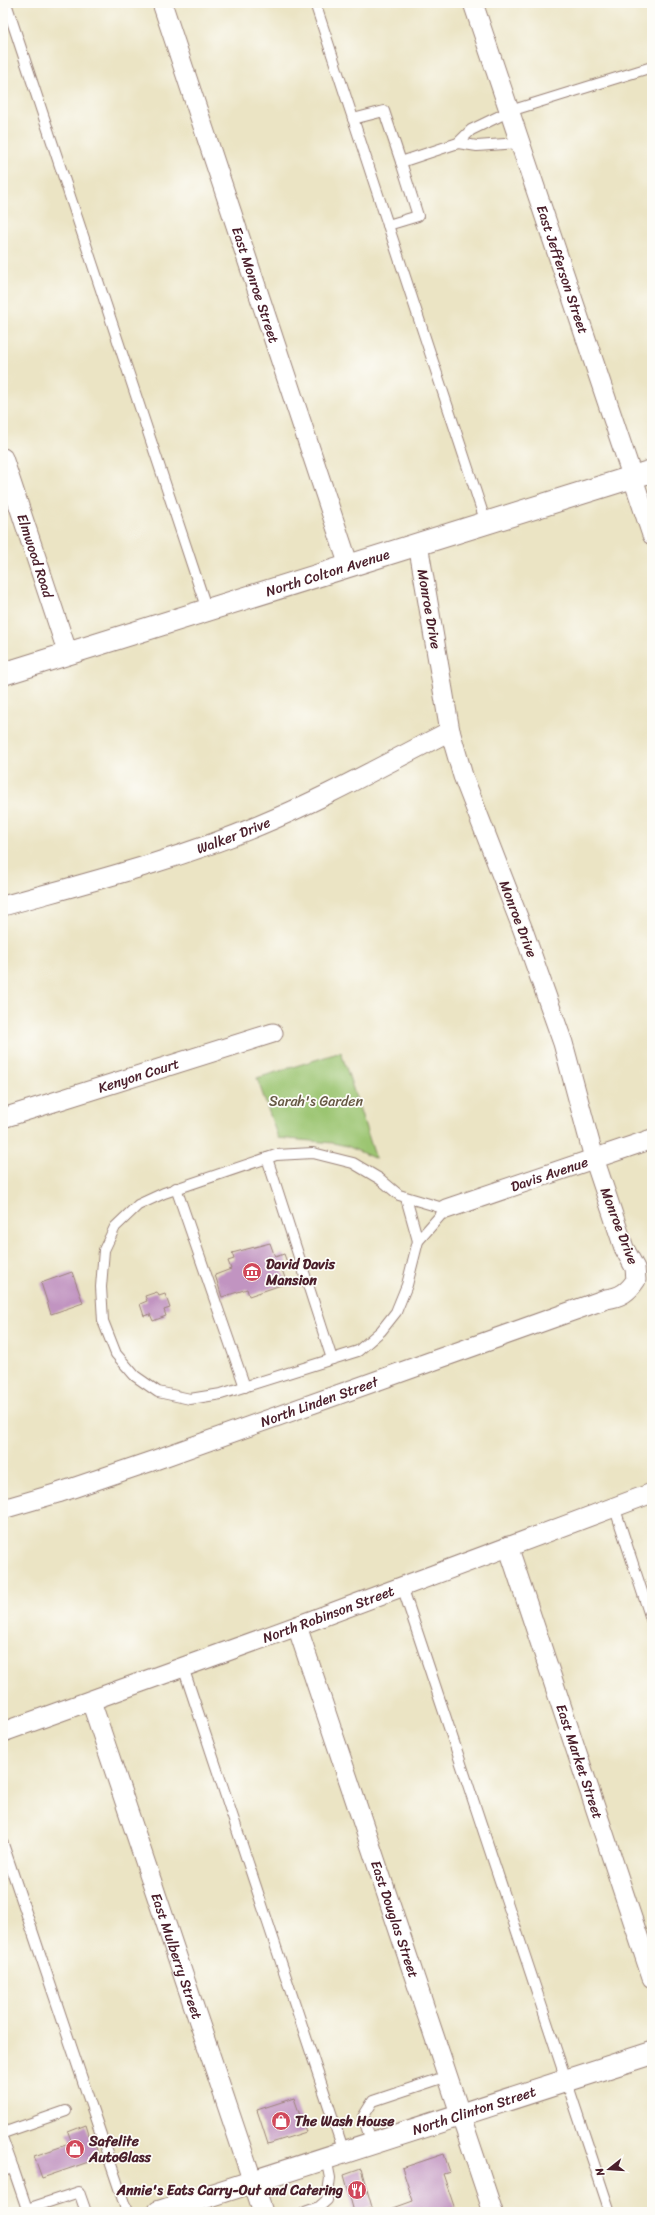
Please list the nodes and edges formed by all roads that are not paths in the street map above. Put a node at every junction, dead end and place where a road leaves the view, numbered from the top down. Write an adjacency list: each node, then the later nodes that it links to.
1 (6, 3): 18 (lane)
2 (162, 3): 17 (street, East Monroe Street)
3 (315, 3): 7 (lane)
4 (473, 3): 6 (street, East Jefferson Street)
5 (652, 67): 6 (lane)
6 (510, 111): 8 (street, East Jefferson Street); 9 (lane)
7 (353, 119): 10 (lane); 11 (lane)
8 (520, 143): 9 (lane); 13 (street, East Jefferson Street)
9 (458, 144): 10 (lane)
10 (401, 162): 11 (lane)
11 (388, 224): 14 (lane)
12 (3, 458): 19 (street, Elmwood Road)
13 (642, 474): 14 (street, North Colton Avenue); 15 (street, East Jefferson Street)
14 (486, 523): 16 (street, North Colton Avenue)
15 (652, 535)
16 (418, 544): 17 (street, North Colton Avenue); 21 (street, Monroe Drive)
17 (349, 566): 18 (street, North Colton Avenue)
18 (207, 610): 19 (street, North Colton Avenue)
19 (68, 654): 20 (street, North Colton Avenue)
20 (3, 674)
21 (450, 731): 22 (street, Walker Drive); 27 (street, Monroe Drive)
22 (3, 906)
23 (273, 1033): 24 (street, Kenyon Court)
24 (3, 1118)
25 (652, 1139): 27 (street, Davis Avenue)
26 (267, 1158): 28 (lane); 29 (lane); 33 (lane)
27 (594, 1158): 30 (street, Davis Avenue); 32 (street, Monroe Drive)
28 (176, 1188): 34 (lane); 34 (lane)
29 (406, 1198): 30 (lane); 31 (lane)
30 (446, 1209): 31 (lane)
31 (418, 1241): 33 (lane)
32 (631, 1287): 37 (street, North Linden Street)
33 (332, 1359): 34 (lane)
34 (245, 1387)
35 (652, 1493): 36 (street, North Robinson Street)
36 (614, 1506): 38 (street, North Robinson Street); 40 (lane)
37 (3, 1509)
38 (508, 1546): 39 (street, North Robinson Street); 46 (street, East Market Street)
39 (402, 1586): 41 (street, North Robinson Street); 49 (lane)
40 (652, 1622)
41 (297, 1626): 42 (street, North Robinson Street); 48 (street, East Douglas Street)
42 (184, 1667): 43 (street, North Robinson Street); 55 (lane)
43 (91, 1701): 44 (street, North Robinson Street); 58 (street, East Mulberry Street)
44 (3, 1732)
45 (3, 1844): 61 (lane)
46 (652, 1978)
47 (652, 2052): 49 (street, North Clinton Street)
48 (448, 2076): 51 (street, East Douglas Street); 54 (lane)
49 (565, 2081): 51 (street, North Clinton Street); 66 (lane)
50 (66, 2111): 52 (lane)
51 (460, 2114): 54 (street, North Clinton Street); 65 (street, East Douglas Street)
52 (3, 2133)
53 (3, 2140): 56 (lane)
54 (372, 2143): 55 (street, North Clinton Street)
55 (335, 2155): 58 (street, North Clinton Street); 64 (lane)
56 (13, 2168): 57 (lane); 59 (lane)
57 (3, 2171)
58 (253, 2182): 62 (street, North Clinton Street); 63 (street, East Mulberry Street)
59 (27, 2210): 60 (lane)
60 (86, 2212)
61 (127, 2212)
62 (159, 2212)
63 (263, 2212)
64 (305, 2212)
65 (493, 2212)
66 (610, 2212)

